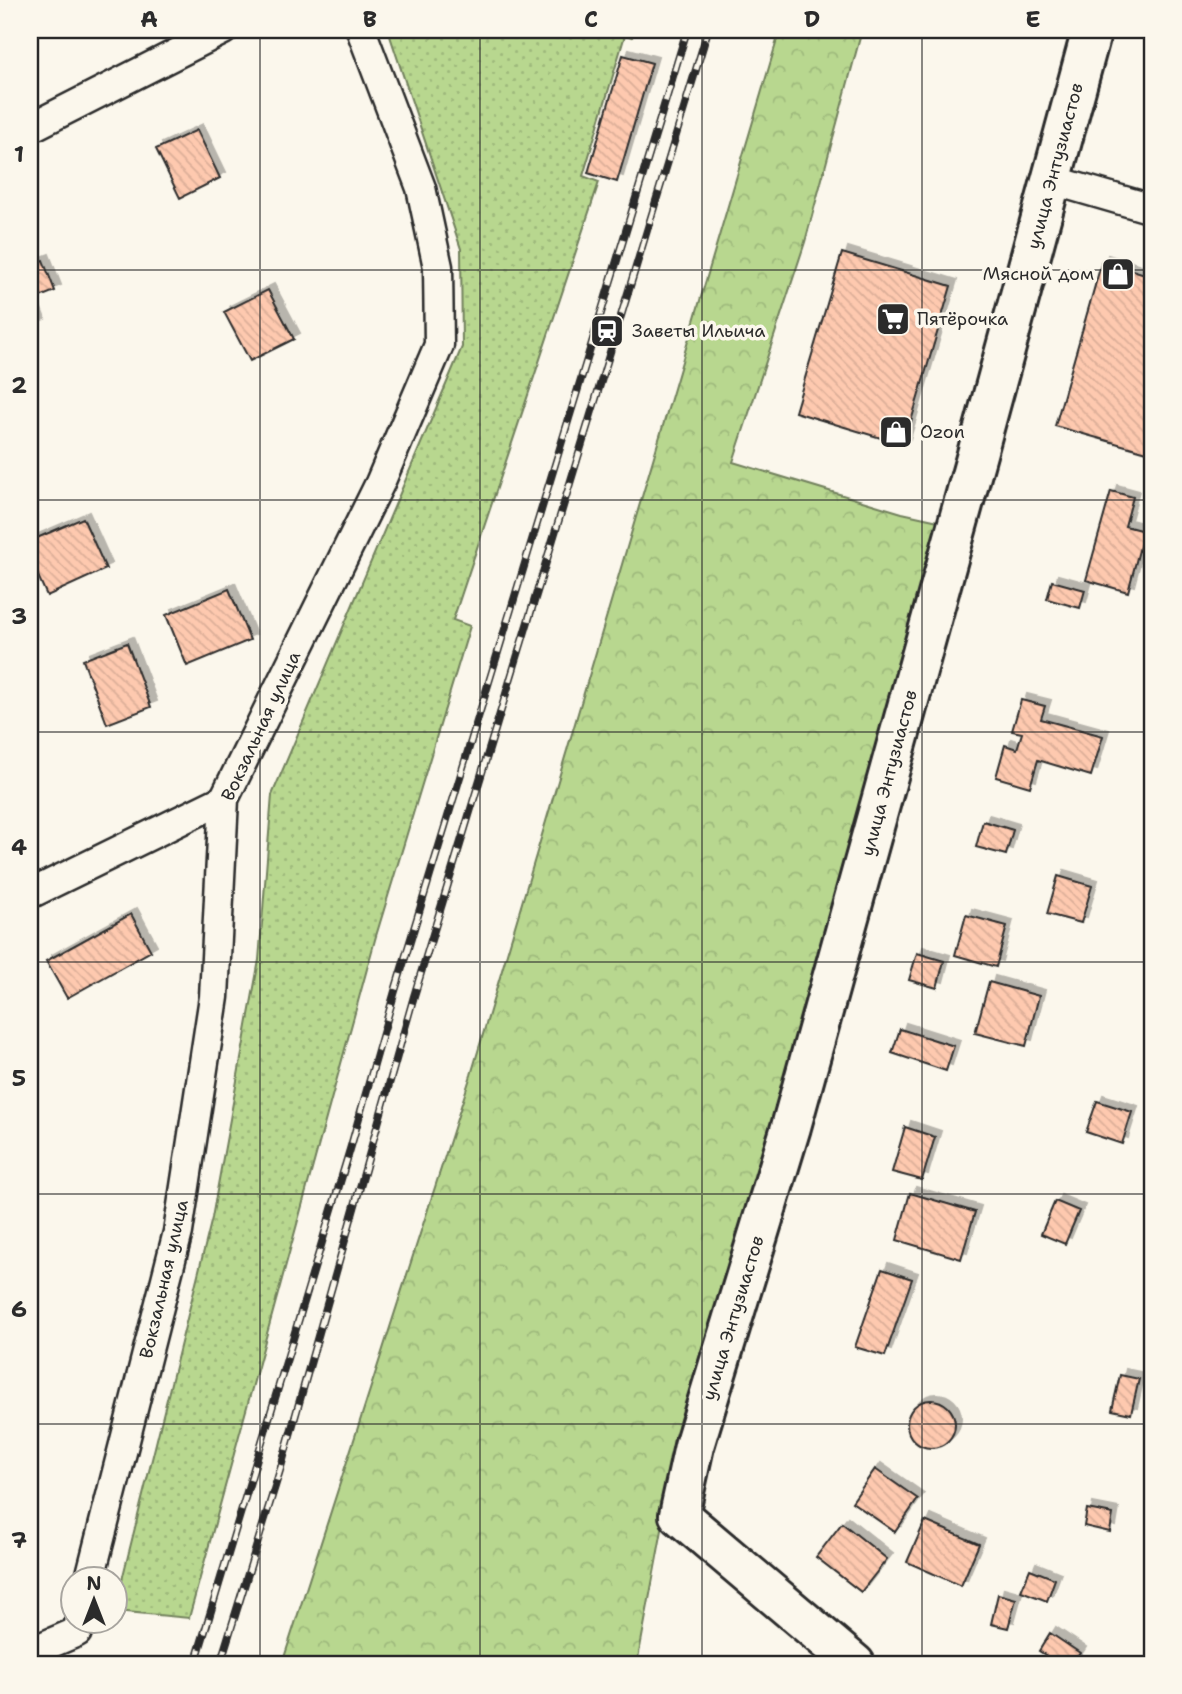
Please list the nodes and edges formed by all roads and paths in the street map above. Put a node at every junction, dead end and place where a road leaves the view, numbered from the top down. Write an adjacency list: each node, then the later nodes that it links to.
1 (223, 30): 4 (street)
2 (361, 30): 7 (street, Вокзальная улица)
3 (1092, 30): 5 (street, улица Энтузиастов)
4 (30, 128)
5 (1052, 180): 6 (street); 12 (street, улица Энтузиастов)
6 (1152, 209)
7 (223, 799): 8 (street); 9 (street, Вокзальная улица)
8 (30, 894)
9 (94, 1564)
10 (63, 1634): 11 (street)
11 (30, 1652)
12 (855, 1664)

